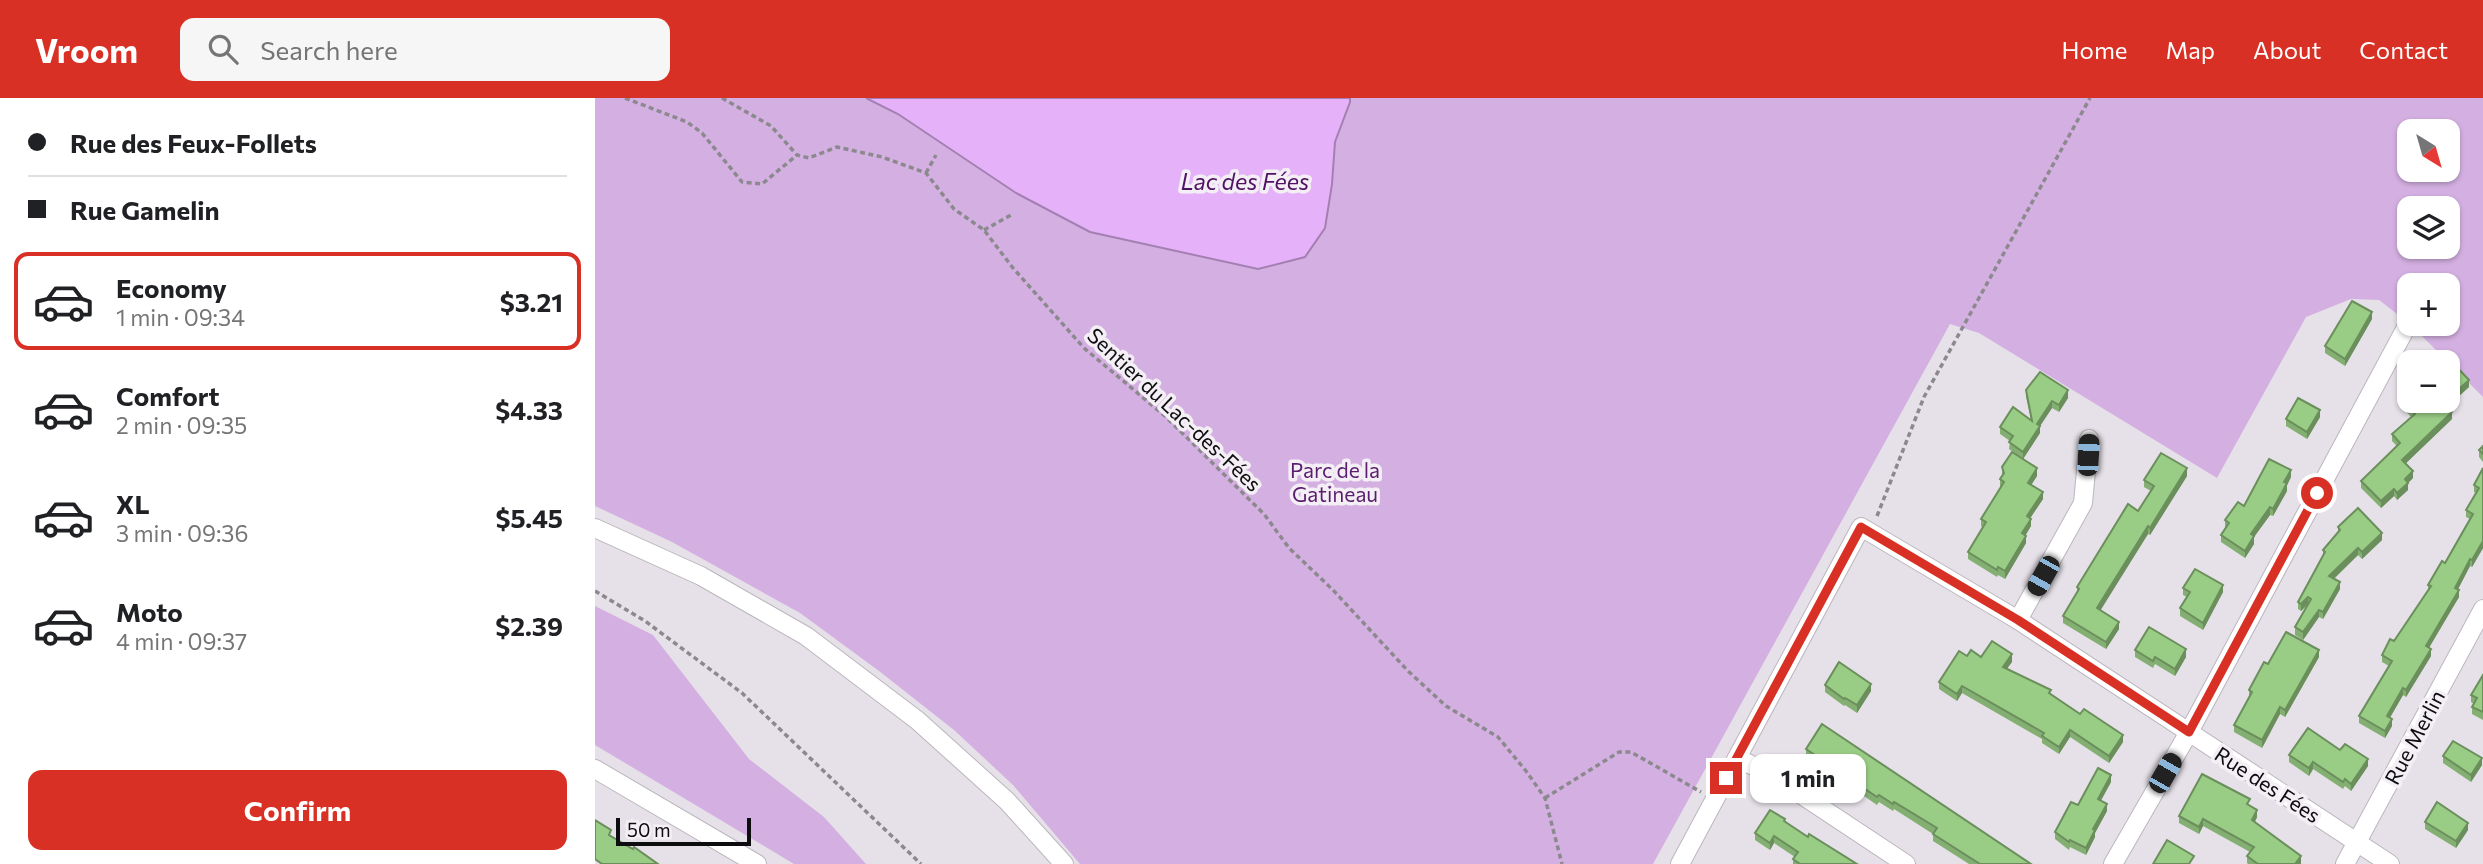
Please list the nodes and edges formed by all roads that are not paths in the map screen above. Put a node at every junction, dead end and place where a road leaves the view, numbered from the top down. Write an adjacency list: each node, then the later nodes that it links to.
1 (2402, 336): 6 (street)
2 (2089, 439): 5 (street)
3 (595, 528): 11 (street)
4 (2483, 610): 9 (street, Rue Merlin)
5 (2018, 620): 6 (street, Rue des Fées); 7 (street, Rue des Fées)
6 (2189, 732): 9 (street, Rue des Fées); 14 (street)
7 (1737, 758): 12 (street); 13 (street)
8 (595, 769): 10 (street)
9 (2357, 842): 15 (street, Rue Merlin); 16 (street, Rue des Fées)
10 (757, 864)
11 (1064, 864)
12 (1680, 864)
13 (1906, 864)
14 (2113, 864)
15 (2345, 864)
16 (2390, 864)

